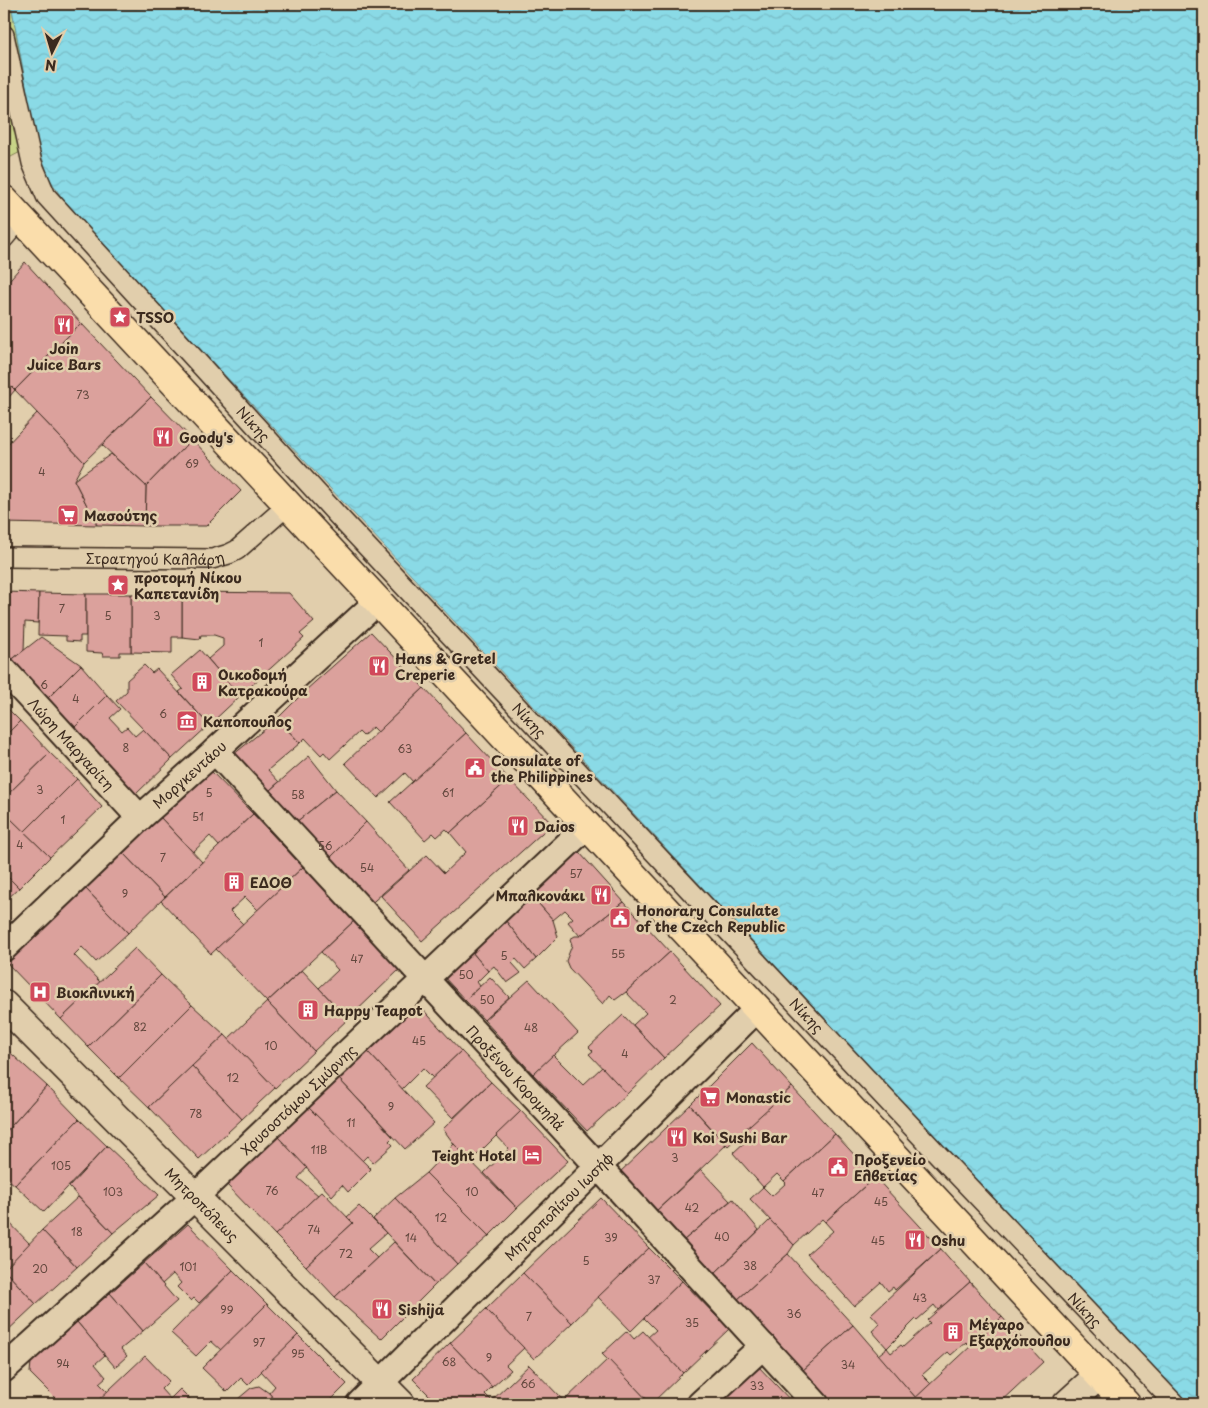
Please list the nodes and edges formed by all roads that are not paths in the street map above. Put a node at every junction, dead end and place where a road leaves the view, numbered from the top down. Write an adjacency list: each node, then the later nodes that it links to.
1 (4, 35): 26 (street, Νίκης)
2 (9, 218): 3 (main road)
3 (288, 505): 4 (street, Στρατηγού Καλλάρη); 5 (main road)
4 (4, 557)
5 (377, 602): 7 (street, Μοργκεντάου); 9 (main road)
6 (4, 670): 8 (street, Λώρη Μαργαρίτη)
7 (215, 752): 8 (street, Μοργκεντάου); 11 (street, Προξένου Κορομηλά)
8 (140, 818): 10 (street, Μοργκεντάου)
9 (588, 826): 11 (street, Χρυσοστόμου Σμύρνης); 13 (main road)
10 (4, 948)
11 (425, 980): 14 (street, Προξένου Κορομηλά); 15 (street, Χρυσοστόμου Σμύρνης)
12 (4, 1005): 15 (main road, Μητροπόλεως)
13 (758, 1008): 14 (street, Μητροπολίτου Ιωσήφ); 18 (main road)
14 (598, 1166): 16 (street, Προξένου Κορομηλά); 19 (street, Μητροπολίτου Ιωσήφ)
15 (195, 1197): 17 (street, Χρυσοστόμου Σμύρνης); 19 (main road, Μητροπόλεως)
16 (763, 1346): 22 (street); 23 (street, Προξένου Κορομηλά)
17 (4, 1369)
18 (1099, 1375): 24 (main road); 25 (main road)
19 (380, 1383): 20 (street, Μητροπολίτου Ιωσήφ); 21 (main road, Μητροπόλεως)
20 (359, 1404)
21 (402, 1404)
22 (700, 1404)
23 (816, 1404)
24 (1067, 1404)
25 (1126, 1404)
26 (1175, 1404)

